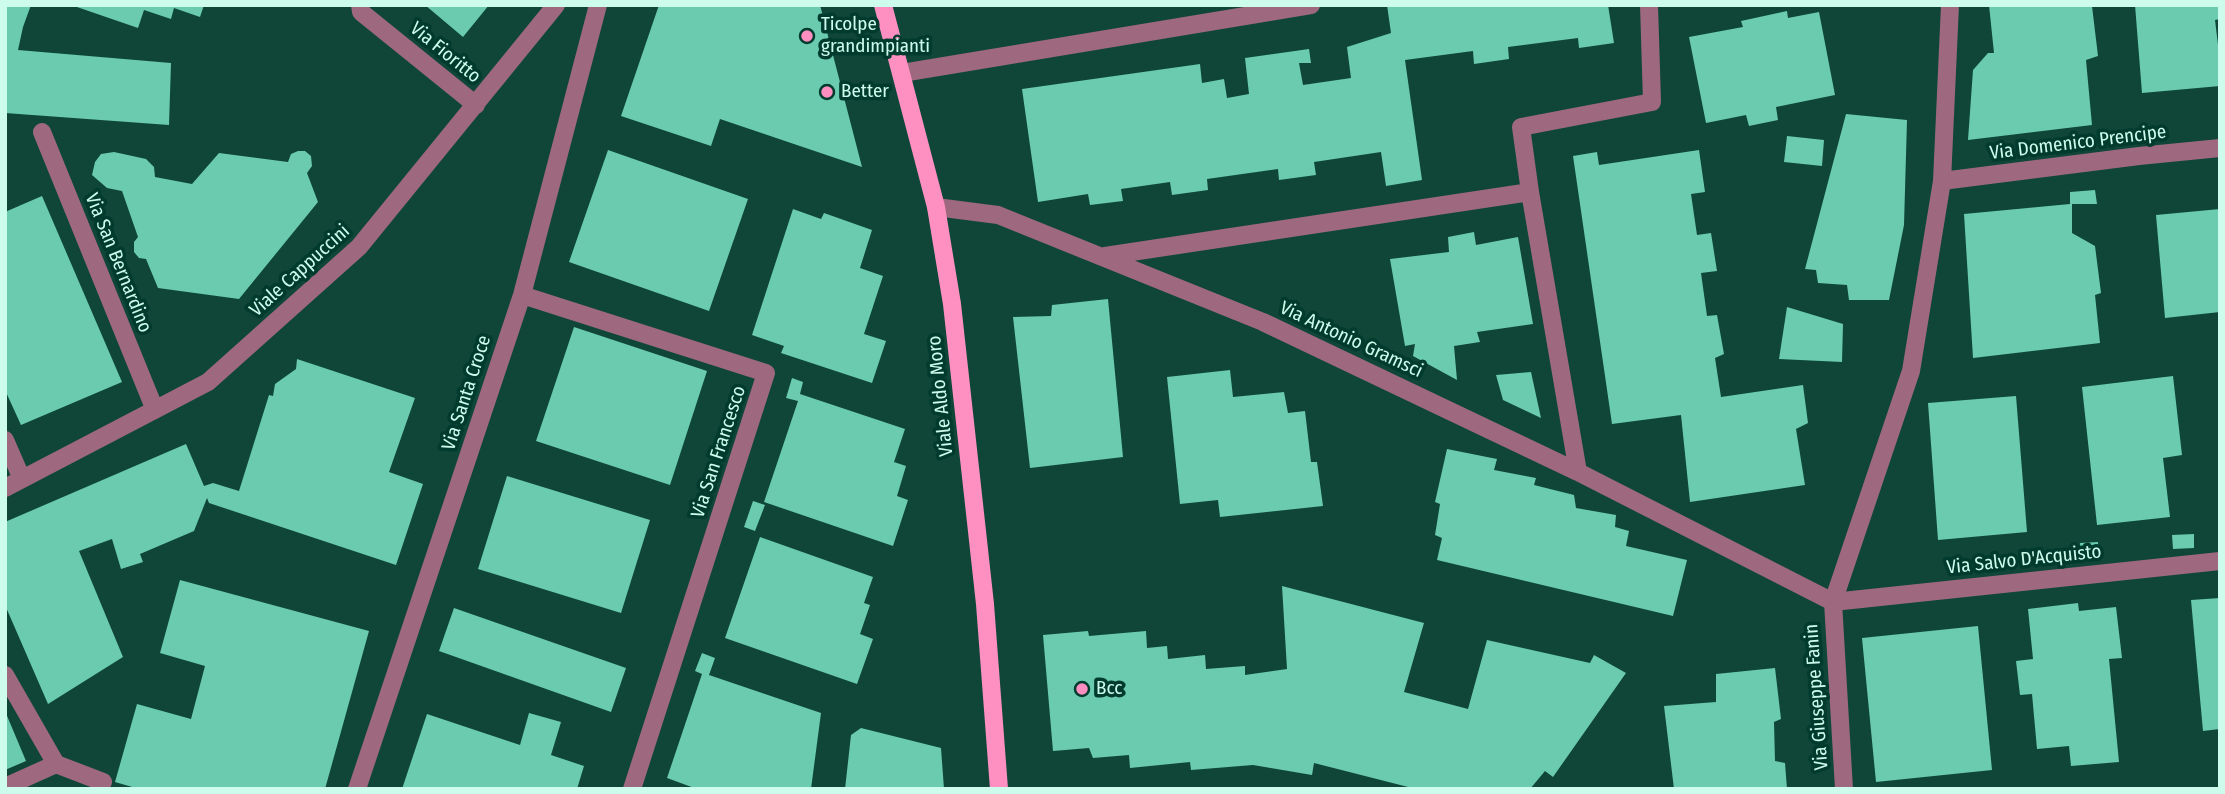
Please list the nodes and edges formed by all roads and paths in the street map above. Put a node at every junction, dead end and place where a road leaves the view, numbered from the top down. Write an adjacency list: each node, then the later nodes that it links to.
1 (360, 5): 9 (street, Via Fioritto)
2 (556, 5): 9 (street, Viale Cappuccini)
3 (598, 5): 16 (street, Via Santa Croce)
4 (883, 5): 8 (main road, Viale Aldo Moro)
5 (1311, 5): 8 (street)
6 (1649, 5): 13 (street)
7 (1950, 5): 12 (street)
8 (902, 73): 14 (main road, Viale Aldo Moro)
9 (476, 105): 17 (street, Viale Cappuccini)
10 (42, 132): 17 (street, Via San Bernardino)
11 (2220, 148): 12 (street, Via Domenico Prencipe)
12 (1942, 181): 23 (street)
13 (1530, 192): 15 (street, Via Antonio Gramsci); 19 (street)
14 (936, 207): 15 (street, Via Antonio Gramsci); 30 (main road, Viale Aldo Moro)
15 (1103, 256): 19 (street, Via Antonio Gramsci)
16 (522, 295): 28 (street, Via Santa Croce); 29 (street, Via San Francesco)
17 (155, 410): 20 (street, Viale Cappuccini)
18 (5, 440): 20 (street)
19 (1578, 472): 23 (street, Via Antonio Gramsci)
20 (22, 479): 21 (street, Viale Cappuccini)
21 (5, 488)
22 (2220, 561): 23 (street, Via Salvo D'Acquisto)
23 (1833, 602): 31 (street, Via Giuseppe Fanin)
24 (5, 675): 25 (street)
25 (56, 764): 26 (street); 27 (street)
26 (103, 782)
27 (5, 787)
28 (357, 789)
29 (632, 789)
30 (999, 789)
31 (1844, 789)

